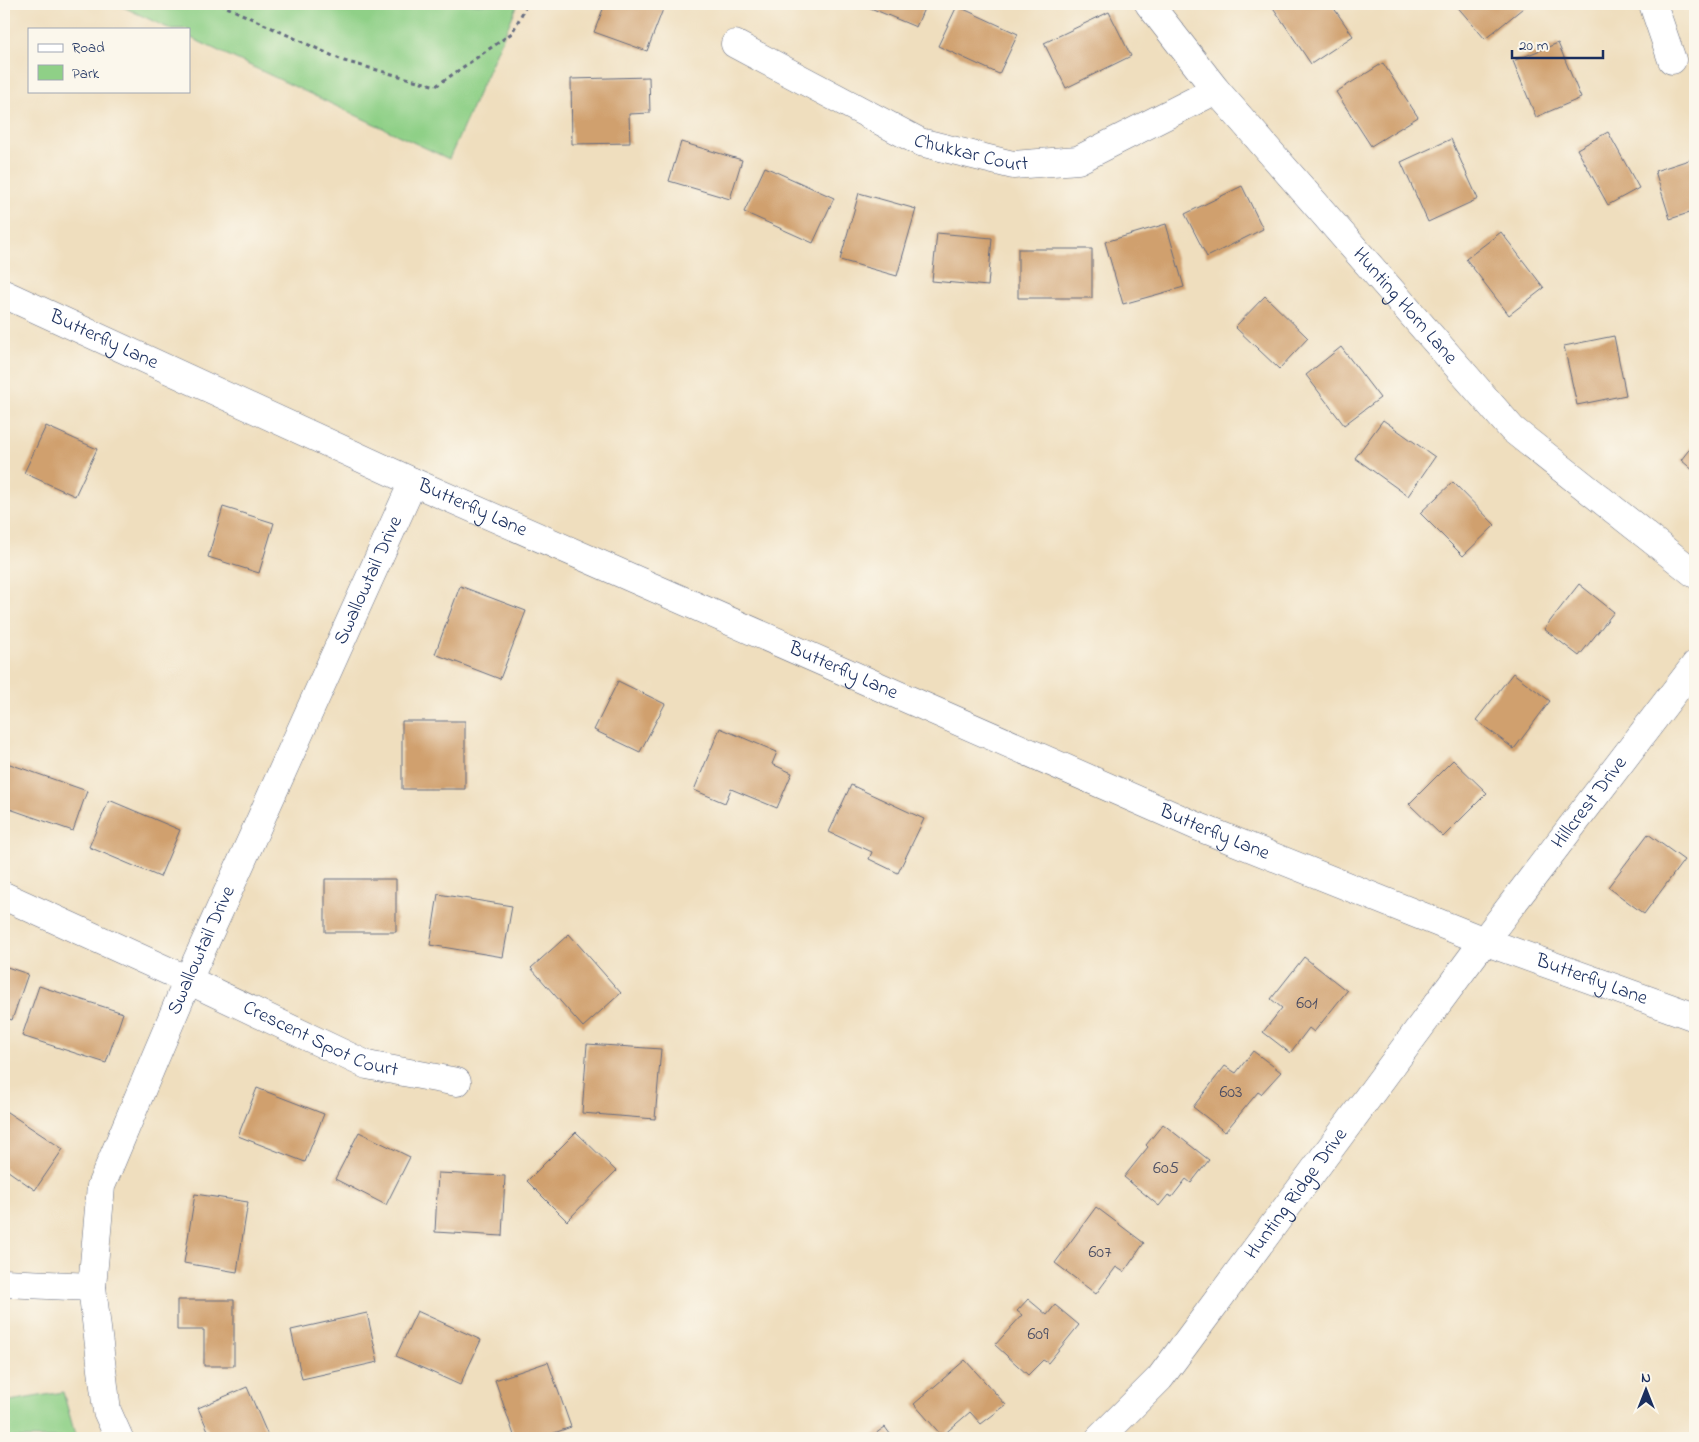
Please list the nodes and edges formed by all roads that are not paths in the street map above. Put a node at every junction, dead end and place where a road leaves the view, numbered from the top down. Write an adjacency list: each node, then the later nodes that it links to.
1 (1149, 4): 5 (street, Hunting Horn Lane)
2 (1653, 4): 4 (street)
3 (735, 44): 5 (street, Chukkar Court)
4 (1672, 60)
5 (1216, 90): 8 (street, Hunting Horn Lane)
6 (4, 294): 7 (street, Butterfly Lane)
7 (413, 482): 11 (street, Butterfly Lane); 12 (street, Swallowtail Drive)
8 (1695, 574)
9 (1695, 665): 11 (street, Hillcrest Drive)
10 (4, 896): 12 (street, Crescent Spot Court)
11 (1484, 941): 13 (street, Butterfly Lane); 18 (street, Hunting Ridge Drive)
12 (188, 980): 14 (street, Crescent Spot Court); 16 (street, Swallowtail Drive)
13 (1695, 1017)
14 (457, 1082)
15 (4, 1283): 16 (street)
16 (92, 1286): 17 (street, Swallowtail Drive)
17 (119, 1438)
18 (1100, 1438)

